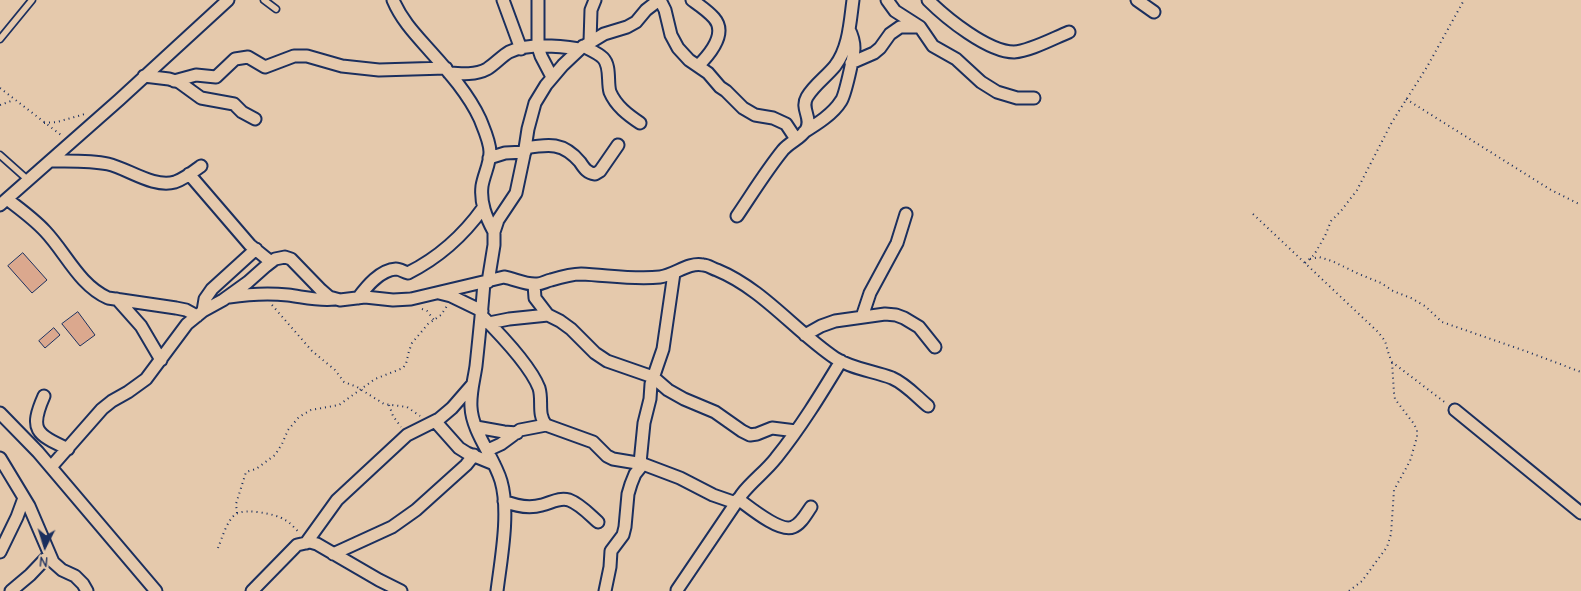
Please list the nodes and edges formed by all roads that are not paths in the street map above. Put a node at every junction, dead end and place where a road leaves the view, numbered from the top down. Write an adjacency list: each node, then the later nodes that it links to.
1 (32, 0): 19 (lane)
2 (228, 0): 26 (street)
3 (264, 0): 14 (lane)
4 (393, 0): 25 (street)
5 (503, 0): 22 (street)
6 (538, 0): 21 (street)
7 (595, 0): 20 (street)
8 (658, 0): 20 (street); 24 (street)
9 (692, 0): 24 (street)
10 (853, 0): 17 (street)
11 (887, 0): 16 (street)
12 (929, 0): 18 (street)
13 (1137, 0): 15 (street)
14 (276, 9)
15 (1154, 12)
16 (920, 27): 23 (street); 29 (street)
17 (849, 29): 23 (street); 32 (street)
18 (1069, 32)
19 (0, 39)
20 (584, 46): 21 (street); 27 (street); 31 (street)
21 (538, 47): 22 (street); 27 (street)
22 (521, 48): 25 (street)
23 (851, 63): 32 (street)
24 (698, 66): 32 (street)
25 (447, 71): 28 (street); 36 (street)
26 (144, 76): 28 (street); 37 (street)
27 (552, 77): 34 (street)
28 (174, 81): 30 (street)
29 (1034, 98)
30 (255, 120)
31 (640, 123)
32 (800, 135): 44 (street)
33 (618, 145): 34 (street)
34 (525, 150): 36 (street); 45 (street)
35 (0, 155): 40 (lane)
36 (490, 158): 42 (street)
37 (50, 161): 39 (street); 40 (street)
38 (201, 166): 39 (street)
39 (190, 174): 46 (street)
40 (28, 180): 41 (street)
41 (3, 202): 54 (street)
42 (483, 208): 45 (street); 53 (street)
43 (906, 214): 59 (street)
44 (737, 216)
45 (494, 232): 49 (street)
46 (256, 249): 47 (street); 56 (street)
47 (271, 262): 52 (street); 55 (street)
48 (674, 273): 50 (street); 60 (street); 64 (street)
49 (486, 282): 50 (street); 51 (street); 58 (street)
50 (534, 284): 57 (street)
51 (437, 293): 53 (street); 58 (street)
52 (228, 297): 55 (street); 56 (street)
53 (358, 298): 55 (street)
54 (117, 299): 56 (street); 62 (street)
55 (338, 299)
56 (200, 314): 62 (street)
57 (548, 316): 58 (street); 64 (street)
58 (484, 317): 65 (street); 71 (street)
59 (862, 317): 60 (street); 61 (street)
60 (804, 335): 63 (street)
61 (935, 347)
62 (161, 360): 75 (street)
63 (841, 361): 67 (street); 73 (street)
64 (653, 378): 73 (street); 80 (street)
65 (472, 385): 70 (street); 72 (street)
66 (44, 396): 75 (street)
67 (928, 406)
68 (1455, 410): 86 (street)
69 (0, 412): 81 (street)
70 (433, 422): 77 (street); 88 (street)
71 (546, 425): 74 (street); 80 (street)
72 (476, 427): 74 (street); 76 (street)
73 (796, 432): 84 (street)
74 (517, 433): 76 (street)
75 (68, 449): 81 (street)
76 (488, 450): 79 (street)
77 (474, 455): 79 (street); 90 (street)
78 (0, 458): 82 (street)
79 (494, 464): 83 (street)
80 (642, 464): 84 (street); 99 (street)
81 (51, 467): 95 (street)
82 (24, 498): 89 (street); 91 (street)
83 (504, 501): 87 (street); 98 (street)
84 (737, 501): 85 (street); 92 (street)
85 (811, 507)
86 (1581, 513)
87 (598, 522)
88 (308, 540): 90 (street); 96 (street)
89 (0, 552)
90 (333, 554): 97 (street)
91 (49, 555): 93 (street); 94 (street)
92 (677, 590): 100 (street); 101 (street)
93 (11, 591)
94 (87, 591)
95 (156, 591)
96 (252, 591)
97 (401, 591)
98 (497, 591)
99 (605, 591)
100 (672, 591)
101 (689, 591)

